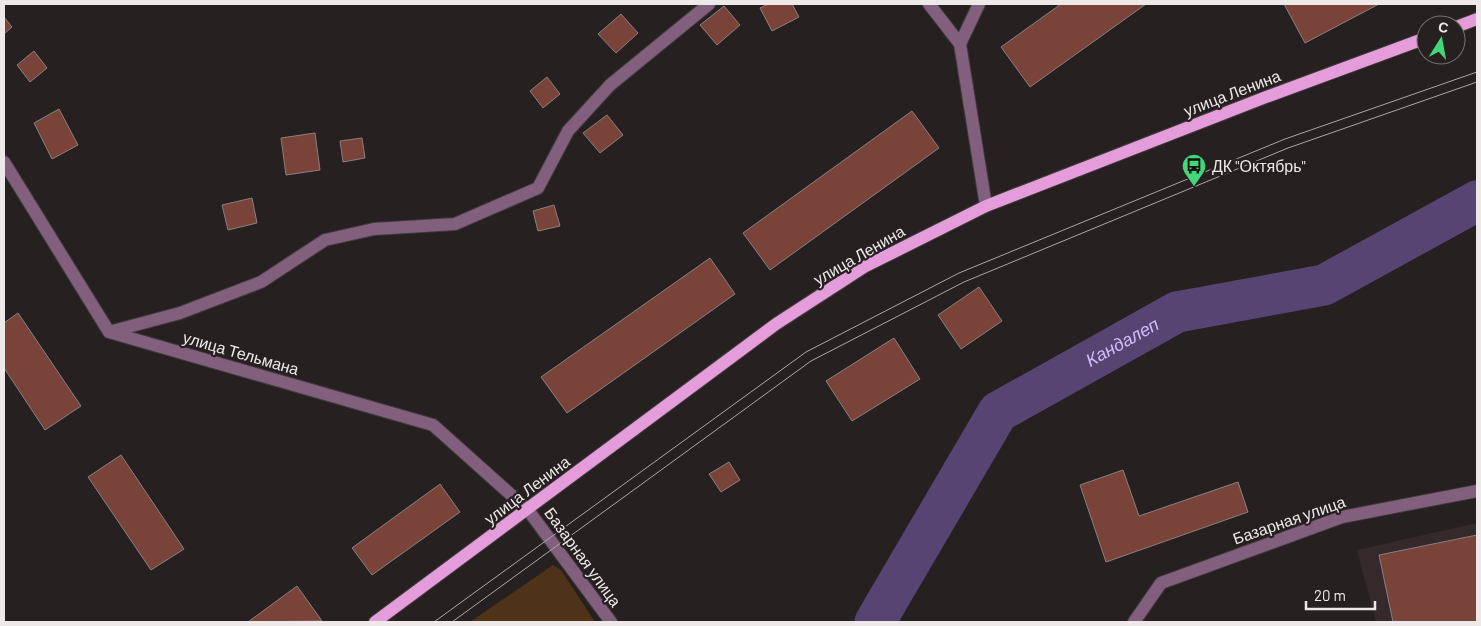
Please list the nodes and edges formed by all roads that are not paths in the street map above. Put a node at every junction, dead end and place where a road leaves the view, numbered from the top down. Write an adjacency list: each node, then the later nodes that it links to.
1 (709, 4): 8 (street)
2 (929, 4): 5 (street)
3 (978, 4): 5 (street)
4 (1416, 42): 7 (main road, улица Ленина)
5 (960, 44): 7 (street)
6 (4, 162): 8 (street)
7 (986, 206): 10 (main road, улица Ленина)
8 (109, 332): 10 (street, улица Тельмана)
9 (1477, 491): 13 (street, Базарная улица)
10 (528, 510): 11 (main road, улица Ленина); 12 (street, Базарная улица)
11 (375, 622)
12 (611, 622)
13 (1134, 622)

